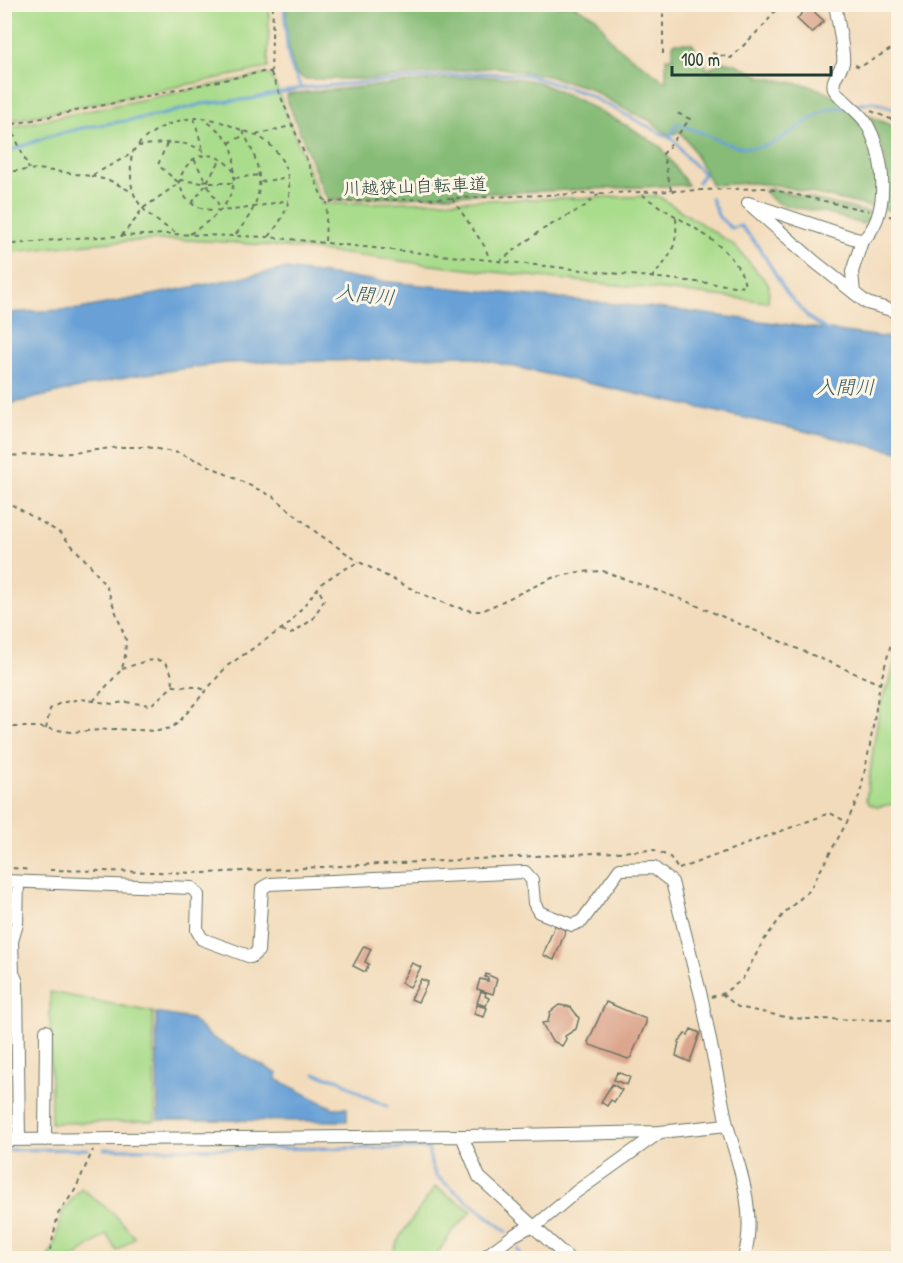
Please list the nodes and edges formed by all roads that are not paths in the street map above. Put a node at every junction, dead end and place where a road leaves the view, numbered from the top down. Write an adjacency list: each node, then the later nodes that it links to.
1 (835, 4): 2 (street)
2 (862, 241): 3 (street); 3 (street)
3 (854, 293): 4 (street)
4 (898, 312)
5 (4, 881): 6 (street)
6 (18, 882): 8 (street); 12 (street)
7 (46, 1030): 13 (street)
8 (727, 1125): 9 (street); 17 (street)
9 (660, 1132): 10 (street); 14 (street)
10 (462, 1136): 13 (street); 14 (street)
11 (4, 1140): 12 (street)
12 (19, 1140): 13 (street)
13 (45, 1140)
14 (532, 1227): 15 (street); 16 (street)
15 (483, 1258)
16 (568, 1258)
17 (744, 1258)

